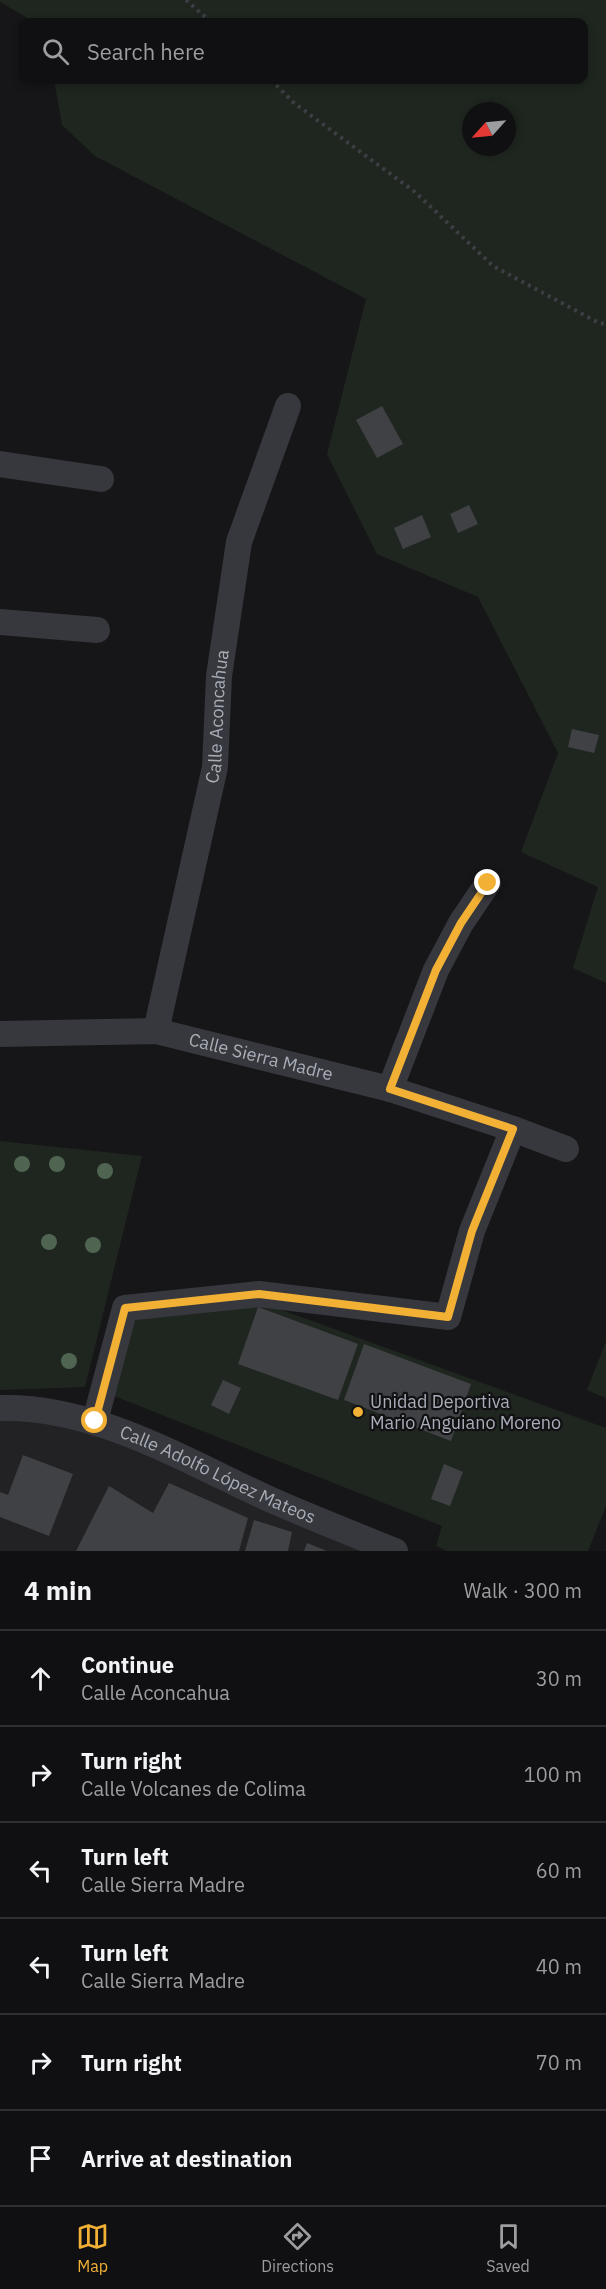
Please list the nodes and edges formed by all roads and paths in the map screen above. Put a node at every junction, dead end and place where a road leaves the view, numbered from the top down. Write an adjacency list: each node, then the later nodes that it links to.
1 (186, 0): 2 (path)
2 (206, 18)
3 (274, 84): 4 (path)
4 (606, 324)
5 (288, 406): 11 (street, Calle Aconcahua)
6 (0, 464): 7 (street)
7 (101, 478)
8 (0, 622): 9 (street)
9 (97, 630)
10 (488, 883): 13 (street)
11 (156, 1031): 12 (street, Calle Sierra Madre); 13 (street, Calle Sierra Madre)
12 (0, 1034)
13 (390, 1089): 14 (street, Calle Sierra Madre)
14 (513, 1129): 15 (street, Calle Sierra Madre); 17 (street)
15 (566, 1149)
16 (0, 1408): 17 (street, Calle Adolfo López Mateos)
17 (95, 1421): 18 (street, Calle Adolfo López Mateos)
18 (395, 1551)

